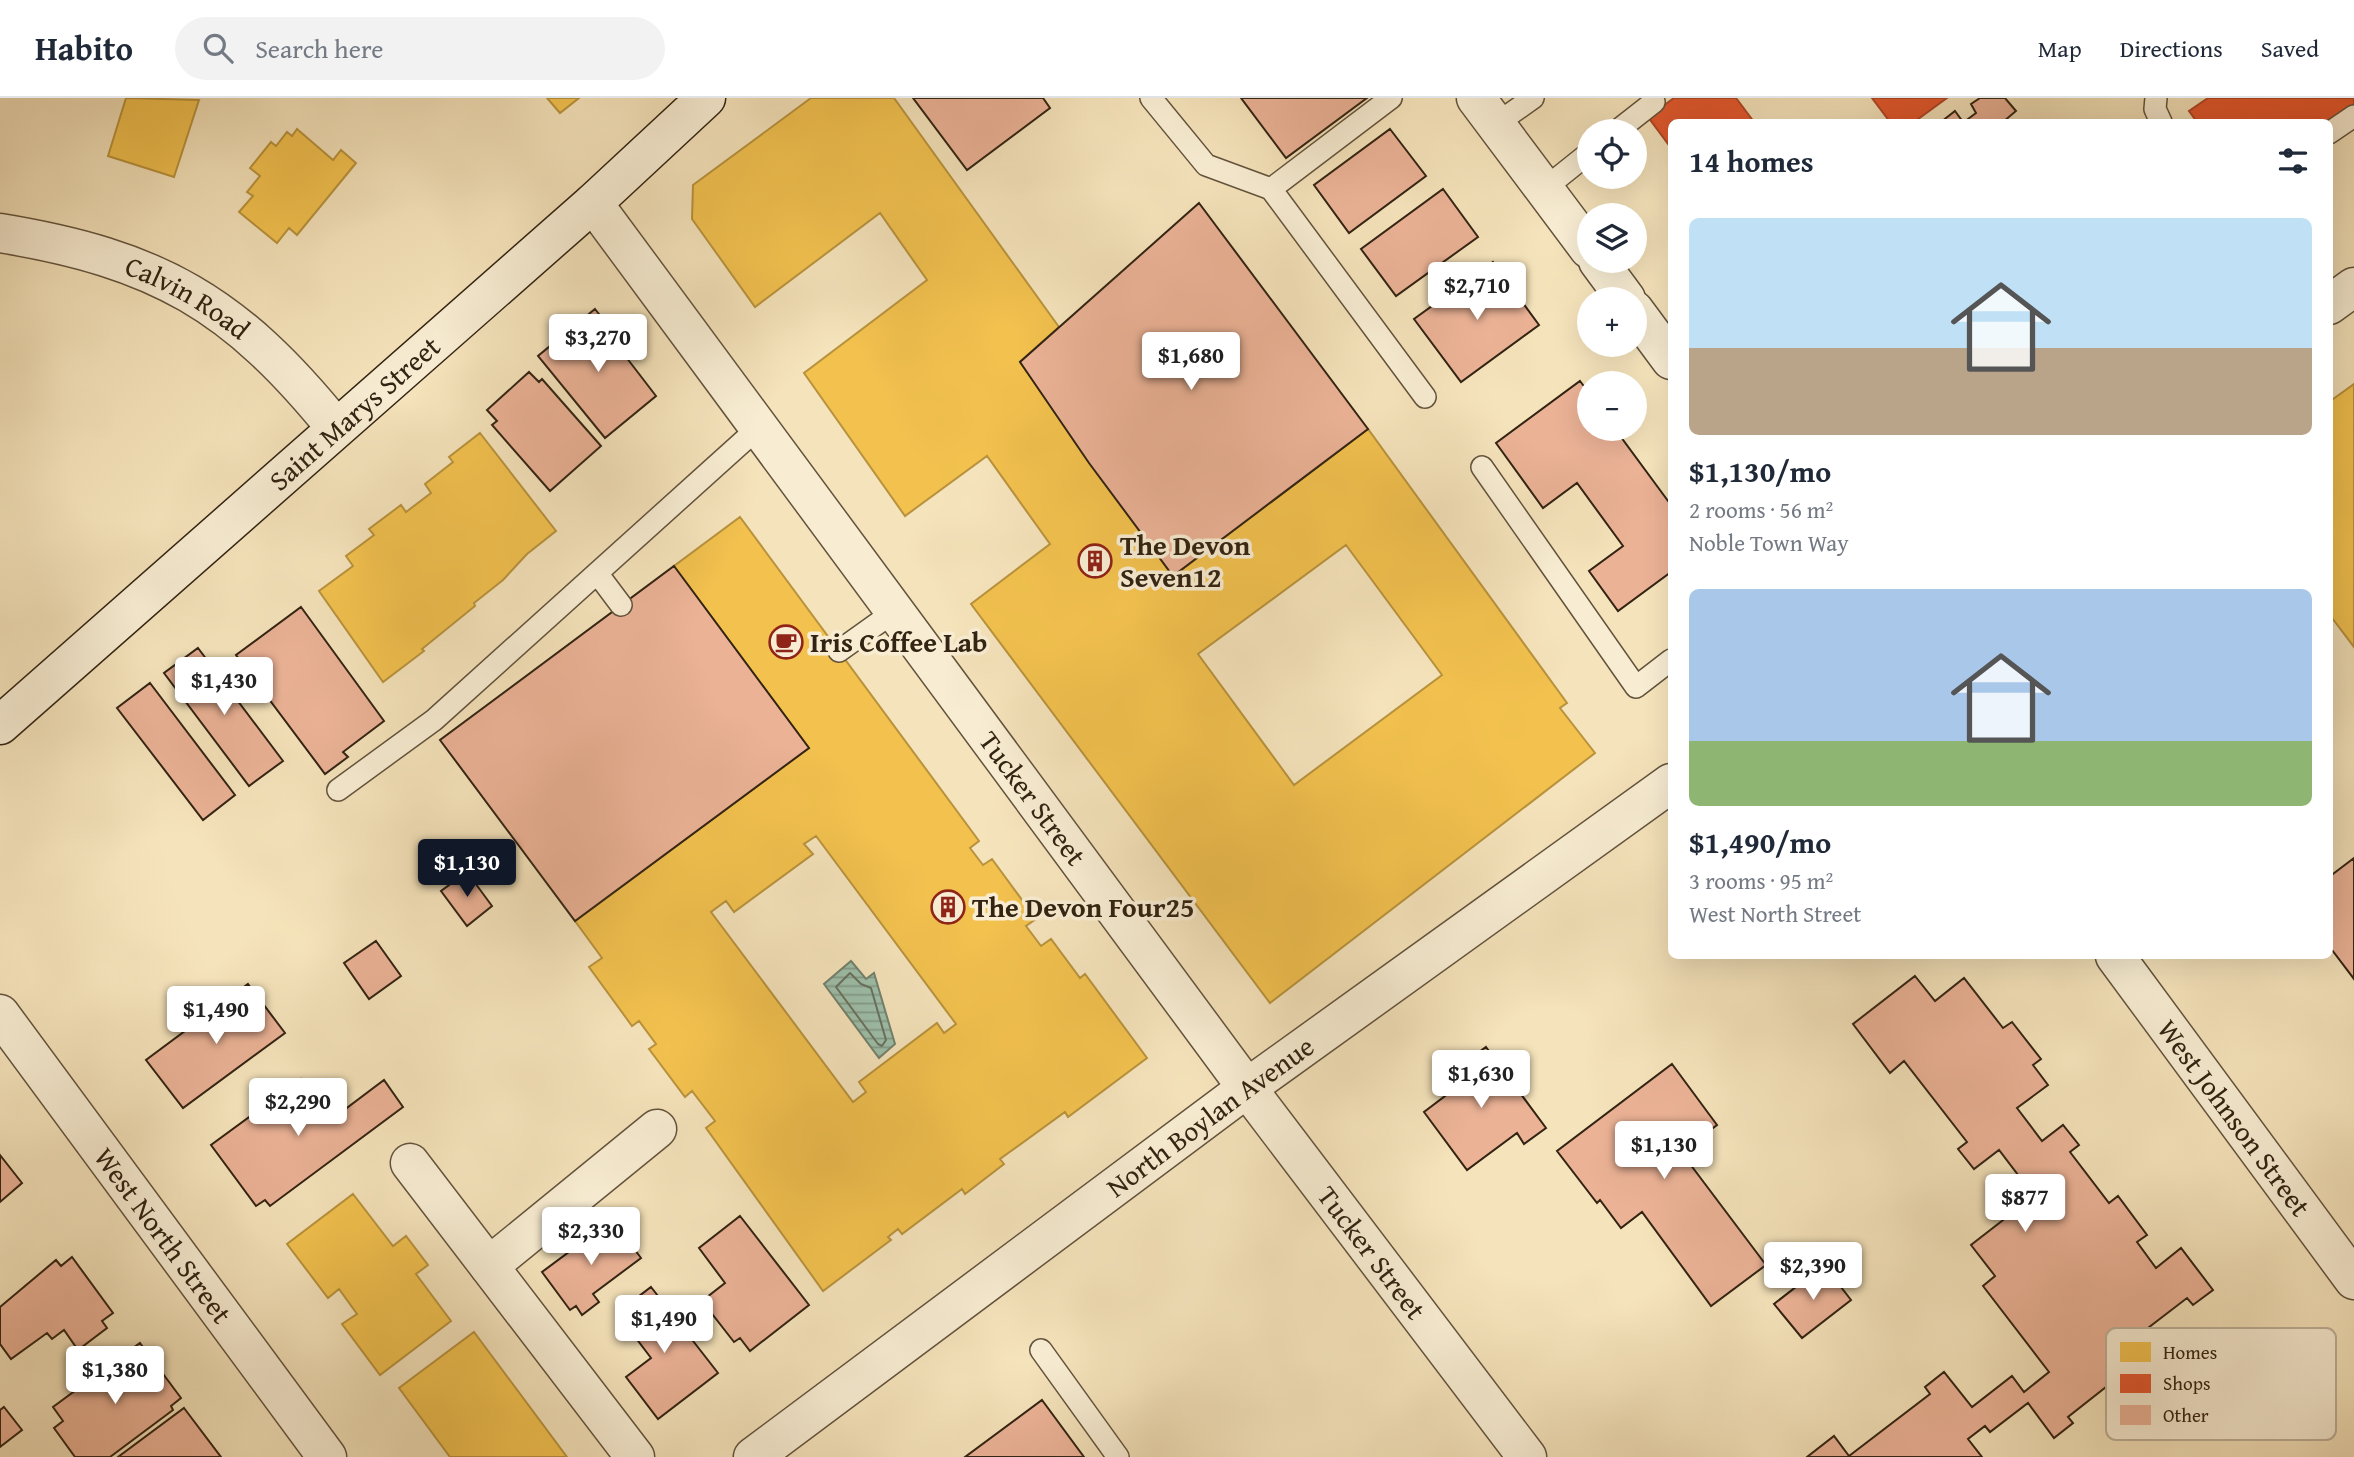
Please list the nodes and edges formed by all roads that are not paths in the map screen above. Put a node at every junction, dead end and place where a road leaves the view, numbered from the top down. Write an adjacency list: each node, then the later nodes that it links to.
1 (706, 98): 15 (street, Saint Marys Street)
2 (1151, 98): 13 (lane)
3 (1391, 98): 13 (lane)
4 (1533, 98): 7 (lane)
5 (2156, 98): 10 (lane)
6 (1654, 102): 9 (lane)
7 (1486, 111): 14 (street)
8 (2354, 116): 11 (lane)
9 (1632, 119)
10 (2160, 119)
11 (2333, 130)
12 (1577, 163): 14 (lane)
13 (1271, 189): 22 (lane)
14 (1544, 189): 17 (street)
15 (593, 204): 23 (street, Saint Marys Street); 24 (street, Tucker Street)
16 (0, 233): 23 (street, Calvin Road)
17 (1577, 233)
18 (2354, 287): 19 (street)
19 (2333, 302)
20 (1647, 328): 21 (street)
21 (1668, 356)
22 (1425, 397)
23 (336, 428): 31 (street, Saint Marys Street)
24 (758, 428): 26 (lane); 28 (street, Tucker Street)
25 (1482, 467): 30 (lane)
26 (597, 573): 27 (lane); 33 (lane)
27 (621, 605)
28 (895, 611): 29 (lane); 36 (street, Tucker Street)
29 (839, 651)
30 (1668, 662)
31 (0, 725)
32 (1668, 785): 36 (street, North Boylan Avenue)
33 (338, 790)
34 (2117, 959): 40 (street, West Johnson Street)
35 (0, 1014): 43 (street, West North Street)
36 (1247, 1088): 42 (street, North Boylan Avenue); 46 (street, Tucker Street)
37 (657, 1129): 39 (street)
38 (410, 1163): 39 (street)
39 (489, 1266): 44 (street)
40 (2354, 1280)
41 (1041, 1350): 45 (lane)
42 (772, 1452)
43 (327, 1457)
44 (635, 1457)
45 (1118, 1457)
46 (1527, 1457)

